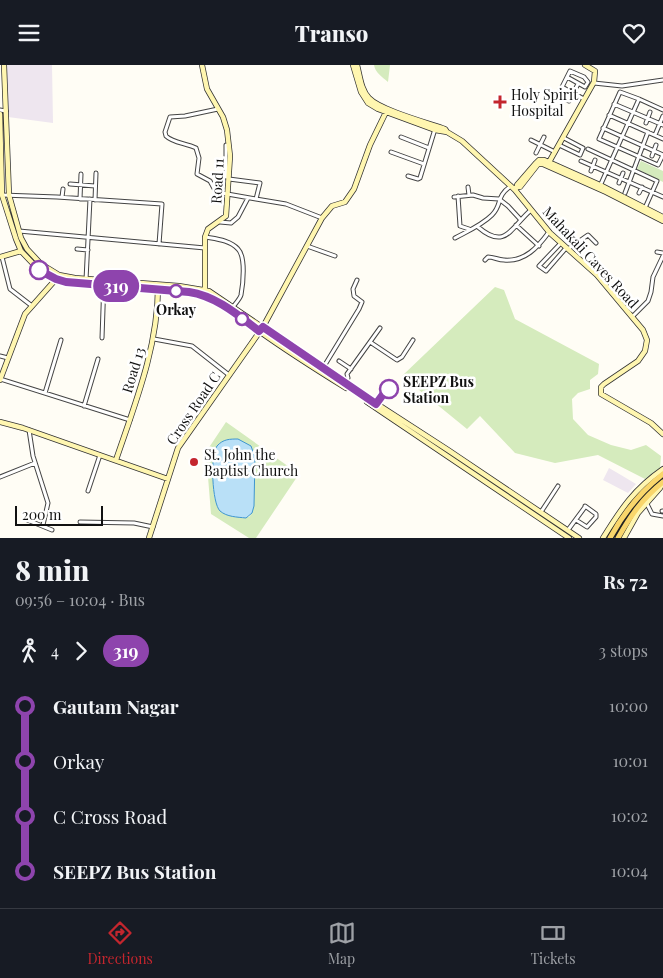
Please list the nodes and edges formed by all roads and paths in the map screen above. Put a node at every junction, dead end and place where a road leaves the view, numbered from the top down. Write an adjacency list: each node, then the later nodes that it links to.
1 (4, 65): 18 (main road)
2 (202, 65): 17 (main road, Road 11)
3 (353, 65): 20 (main road, Mahakali Caves Road)
4 (357, 65): 35 (main road, Mahakali Caves Road)
5 (585, 65): 8 (main road)
6 (567, 77): 9 (street); 9 (street); 10 (street)
7 (663, 80): 8 (street)
8 (594, 83): 12 (main road)
9 (578, 84): 11 (street)
10 (562, 87): 11 (street); 11 (street)
11 (574, 93): 12 (street)
12 (585, 99): 44 (main road)
13 (639, 99): 15 (street); 19 (street); 21 (street)
14 (626, 102): 16 (street)
15 (614, 104): 16 (street); 25 (street)
16 (623, 107): 21 (street)
17 (218, 109): 27 (street); 87 (main road, Road 11)
18 (3, 110): 61 (main road)
19 (663, 110)
20 (386, 112): 35 (main road, Mahakali Caves Road); 117 (main road)
21 (633, 112): 29 (street); 31 (street)
22 (650, 112): 29 (street)
23 (0, 114): 60 (main road)
24 (214, 115): 27 (street)
25 (609, 115): 30 (street); 36 (street)
26 (622, 115): 30 (street)
27 (185, 116): 101 (street)
28 (663, 116): 33 (street)
29 (648, 118): 32 (street); 33 (street)
30 (619, 120): 31 (street)
31 (628, 123): 38 (street); 40 (street)
32 (646, 123)
33 (662, 124): 39 (street)
34 (616, 127): 37 (street)
35 (435, 128): 55 (street); 94 (main road, Mahakali Caves Road)
36 (604, 128): 37 (street); 49 (street)
37 (613, 132): 40 (street)
38 (648, 132): 39 (street); 54 (street)
39 (656, 135): 46 (street)
40 (622, 136): 48 (street); 57 (street)
41 (401, 137): 55 (street)
42 (544, 137): 51 (street)
43 (637, 137): 48 (street)
44 (565, 138): 53 (main road); 53 (street)
45 (610, 138): 49 (street)
46 (663, 139)
47 (531, 140): 51 (street)
48 (634, 142): 54 (street)
49 (608, 144): 57 (street)
50 (226, 145): 101 (street)
51 (540, 145): 64 (street); 65 (street)
52 (656, 145): 62 (street)
53 (561, 146): 64 (main road)
54 (642, 146): 62 (street); 70 (street)
55 (429, 148): 75 (street)
56 (601, 148): 66 (street)
57 (616, 148): 67 (street); 71 (street)
58 (588, 149): 66 (street)
59 (632, 149): 67 (street)
60 (0, 151): 61 (street); 104 (main road)
61 (7, 151): 105 (main road)
62 (654, 151): 68 (street); 69 (street)
63 (391, 152): 75 (street)
64 (555, 152): 76 (main road)
65 (536, 153)
66 (598, 154): 71 (street)
67 (630, 154): 70 (street)
68 (663, 155): 70 (street)
69 (652, 156)
70 (638, 157): 80 (street)
71 (611, 160): 78 (street); 81 (street)
72 (581, 161): 77 (street)
73 (595, 161): 77 (street)
74 (628, 161): 78 (street)
75 (424, 164): 85 (street)
76 (548, 164): 96 (main road); 99 (main road)
77 (593, 166): 79 (street); 81 (street)
78 (625, 167): 80 (street)
79 (591, 171)
80 (633, 171): 88 (street); 100 (street)
81 (606, 172): 86 (street); 96 (street)
82 (96, 173): 93 (street)
83 (623, 173): 86 (street)
84 (81, 175): 92 (street)
85 (408, 176)
86 (621, 178): 88 (street); 89 (street)
87 (229, 179): 101 (main road, Road 11); 110 (street)
88 (629, 182): 97 (street); 102 (street)
89 (619, 183)
90 (646, 183): 97 (street)
91 (70, 184): 92 (street)
92 (80, 185): 93 (street); 109 (street)
93 (95, 186): 113 (street)
94 (511, 186): 99 (main road, Mahakali Caves Road); 111 (street)
95 (468, 187): 106 (street)
96 (599, 187): 114 (main road)
97 (643, 188): 100 (street); 103 (street)
98 (63, 189): 107 (street)
99 (516, 189): 115 (main road, Mahakali Caves Road)
100 (653, 192): 112 (street); 114 (street)
101 (227, 193): 108 (street); 120 (main road, Road 11)
102 (625, 193)
103 (639, 193)
104 (1, 194): 105 (street); 138 (main road)
105 (9, 195): 107 (street); 124 (main road)
106 (469, 195): 111 (street); 123 (street)
107 (62, 197): 109 (street)
108 (248, 198): 110 (street); 120 (street)
109 (80, 199): 113 (street)
110 (256, 199): 117 (street)
111 (499, 199): 118 (street); 122 (street)
112 (662, 199)
113 (92, 200): 127 (street); 131 (street)
114 (644, 209): 116 (main road); 119 (main road)
115 (531, 210): 118 (street); 125 (main road, Mahakali Caves Road)
116 (663, 217)
117 (322, 218): 132 (main road, Cross Road C)
118 (520, 219): 121 (street)
119 (663, 221)
120 (220, 222): 126 (main road, Road 11)
121 (516, 225): 122 (street); 133 (street)
122 (478, 227): 123 (street)
123 (470, 230): 128 (street)
124 (20, 231): 127 (street); 144 (main road)
125 (549, 232): 129 (main road, Mahakali Caves Road); 133 (street)
126 (206, 237): 134 (main road); 151 (street)
127 (88, 238): 131 (street); 137 (street)
128 (455, 238)
129 (560, 243): 136 (main road, Mahakali Caves Road); 136 (street)
130 (596, 243): 136 (street)
131 (159, 244): 134 (street)
132 (306, 246): 141 (street); 154 (main road, Cross Road C)
133 (539, 246): 143 (street)
134 (205, 248): 149 (main road)
135 (77, 249): 137 (street)
136 (566, 249): 152 (main road, Mahakali Caves Road)
137 (88, 250): 146 (street)
138 (21, 251): 142 (main road); 144 (main road)
139 (658, 252): 140 (street)
140 (663, 254): 152 (street)
141 (335, 256)
142 (1, 257): 150 (street)
143 (485, 260)
144 (57, 277): 146 (main road); 150 (main road)
145 (357, 279): 164 (street)
146 (86, 281): 147 (main road)
147 (104, 283): 148 (main road); 155 (street)
148 (158, 288): 149 (main road); 156 (main road, Road 13)
149 (204, 292): 151 (main road)
150 (32, 307): 161 (main road)
151 (232, 308): 154 (main road)
152 (632, 317): 174 (main road, Mahakali Caves Road)
153 (380, 328): 159 (street)
154 (261, 329): 164 (main road); 166 (main road, Cross Road C); 175 (main road)
155 (102, 338)
156 (154, 339): 166 (street); 171 (main road, Road 13)
157 (62, 340): 169 (street)
158 (413, 340): 159 (street)
159 (370, 342): 165 (street)
160 (0, 356): 161 (street)
161 (8, 358): 167 (main road)
162 (98, 359): 170 (street)
163 (339, 361): 165 (street)
164 (322, 369): 168 (main road)
165 (351, 369): 168 (street)
166 (229, 375): 182 (main road, Cross Road C)
167 (0, 380): 169 (street)
168 (342, 382): 175 (main road)
169 (45, 393): 170 (street)
170 (84, 405): 171 (street)
171 (130, 420): 177 (main road, Road 13)
172 (0, 422): 173 (main road)
173 (30, 430): 176 (main road); 178 (street)
174 (663, 434)
175 (447, 451): 187 (main road); 196 (main road)
176 (100, 454): 177 (main road); 185 (street)
177 (116, 460): 182 (main road)
178 (35, 463): 181 (street); 192 (street)
179 (663, 469): 198 (main road)
180 (663, 474): 199 (main road)
181 (0, 477)
182 (168, 479): 195 (main road, Cross Road C)
183 (663, 482): 186 (main road)
184 (558, 486): 187 (street)
185 (88, 491)
186 (645, 501): 188 (street); 200 (main road); 201 (main road)
187 (542, 513): 194 (main road)
188 (663, 516)
189 (26, 519): 192 (street)
190 (576, 520): 190 (street); 194 (street)
191 (80, 522): 195 (street)
192 (43, 525): 193 (street)
193 (52, 530)
194 (568, 531): 197 (main road)
195 (151, 534)
196 (569, 538)
197 (579, 538)
198 (603, 538)
199 (610, 538)
200 (618, 538)
201 (624, 538)

